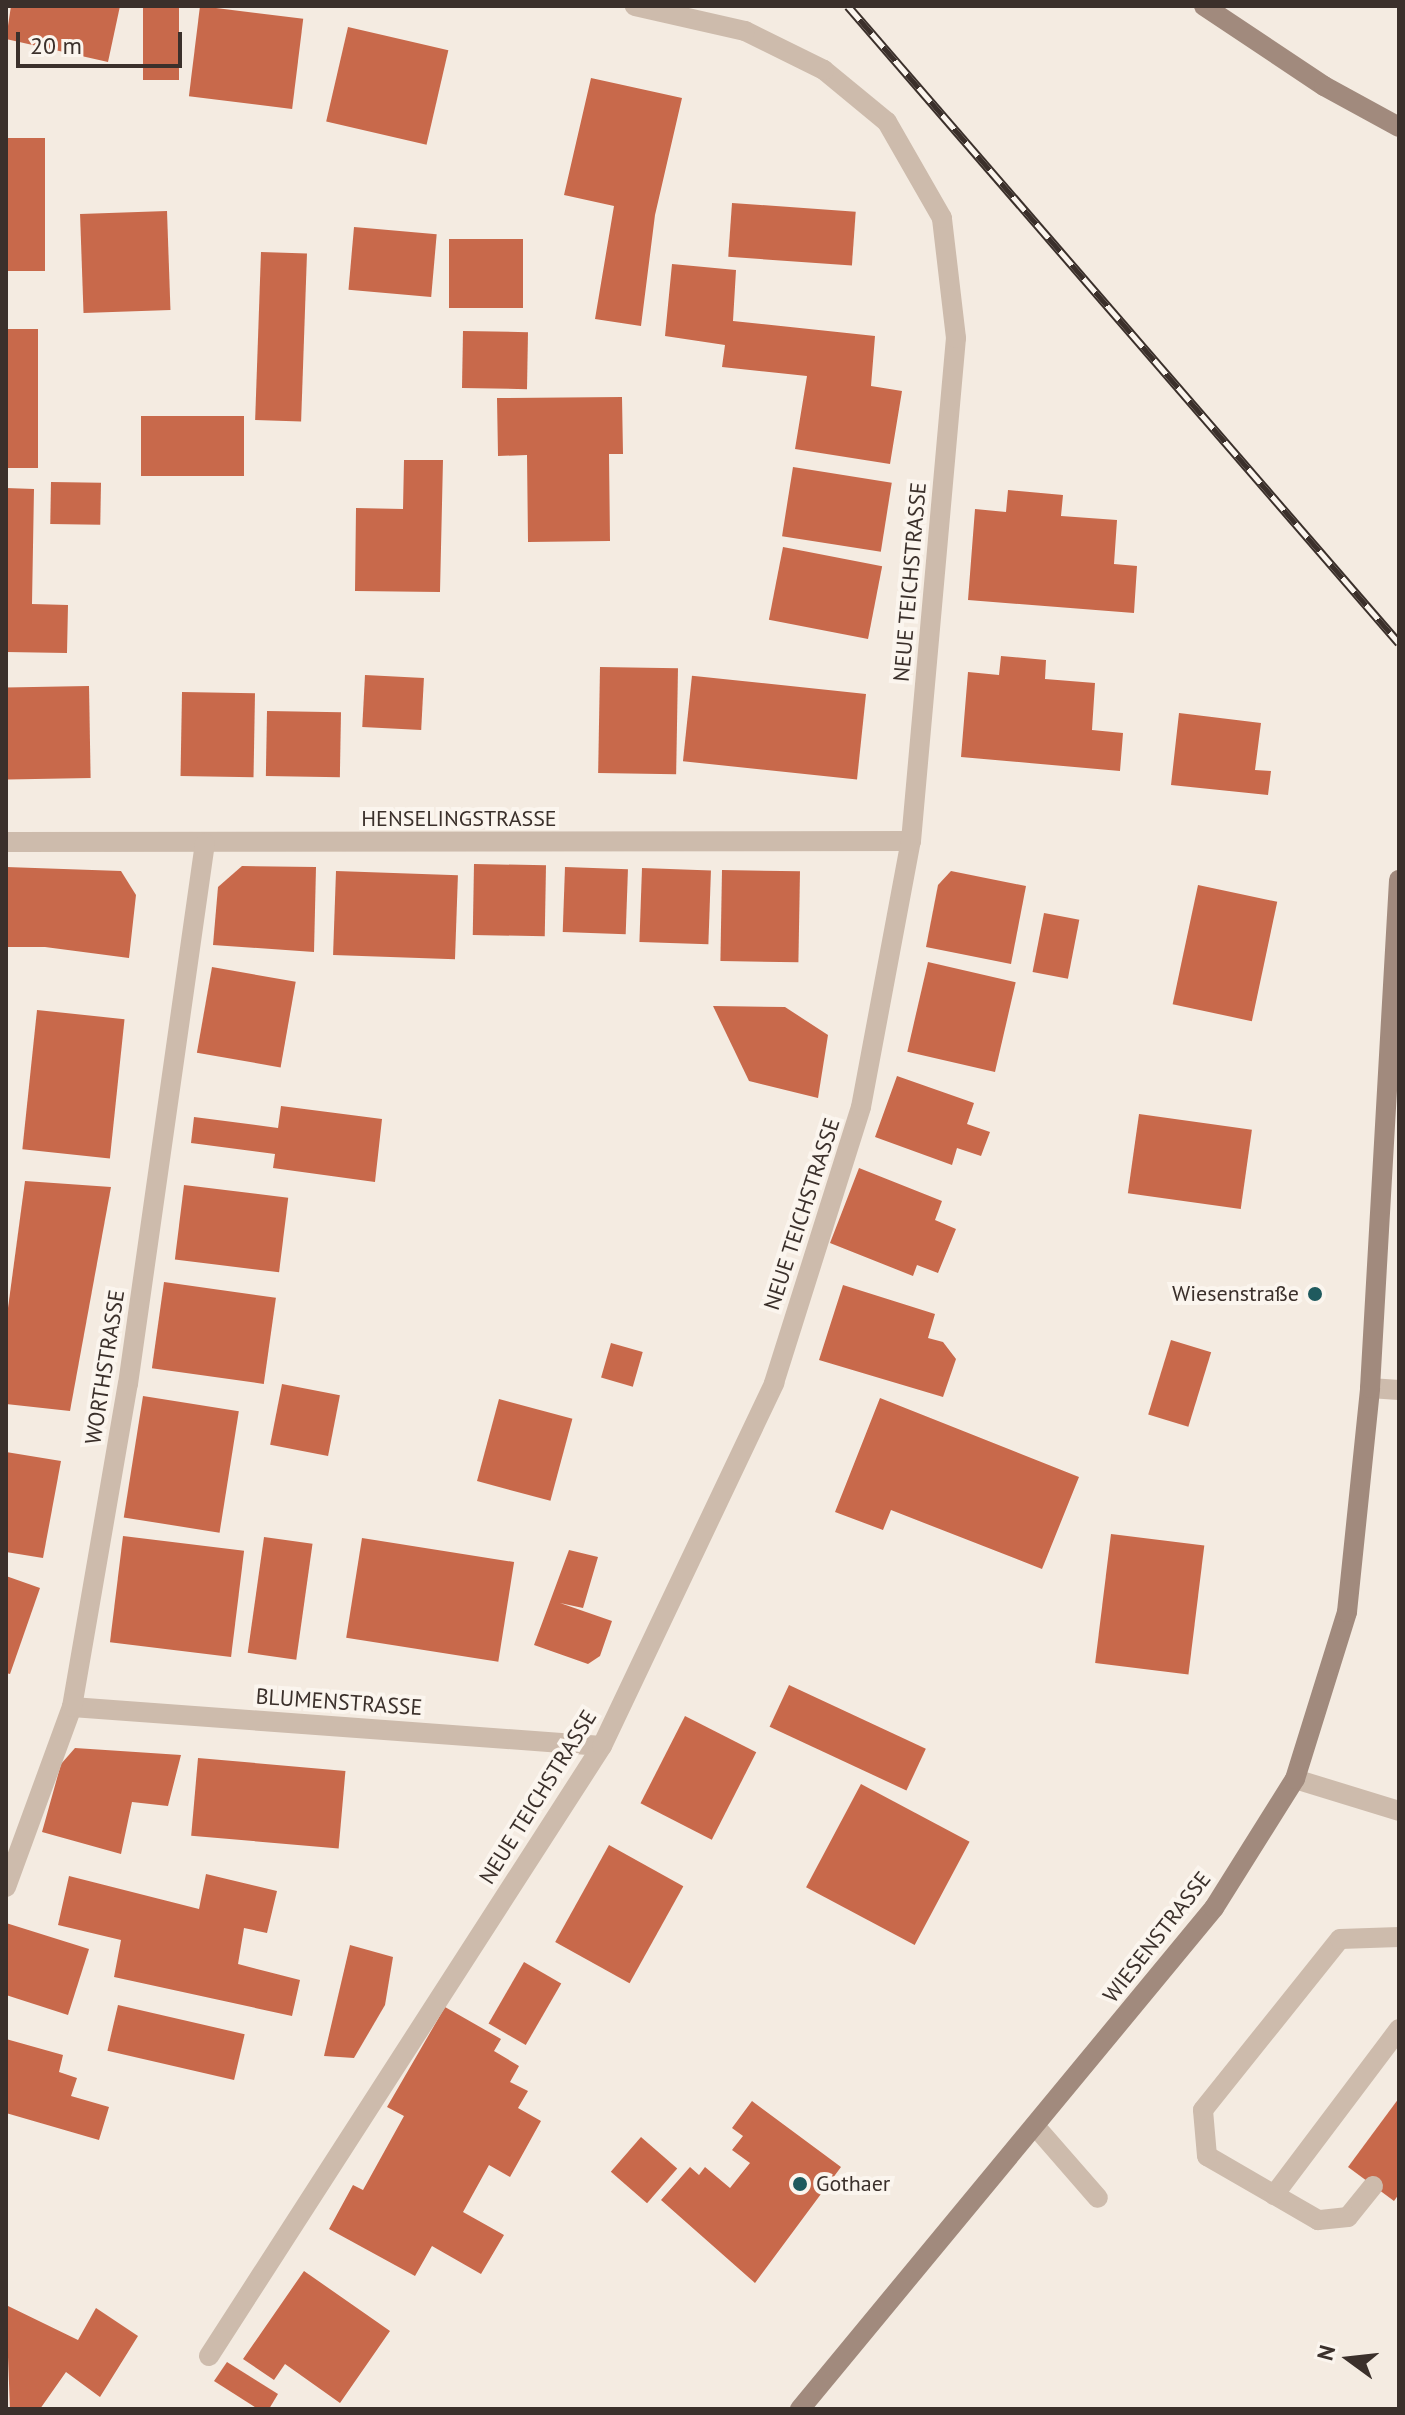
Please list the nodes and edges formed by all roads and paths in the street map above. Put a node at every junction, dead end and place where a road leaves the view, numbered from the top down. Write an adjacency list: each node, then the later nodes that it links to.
1 (635, 6): 4 (street, NEUE TEICHSTRASSE)
2 (1204, 6): 3 (street)
3 (1399, 127)
4 (911, 841): 6 (street, HENSELINGSTRASSE); 12 (street, NEUE TEICHSTRASSE)
5 (6, 842): 6 (street, HENSELINGSTRASSE)
6 (205, 843): 11 (street, WORTHSTRASSE)
7 (1399, 880): 8 (street, WIESENSTRASSE)
8 (1396, 1028): 9 (street, WIESENSTRASSE)
9 (1370, 1388): 10 (street); 13 (street, WIESENSTRASSE)
10 (1399, 1390)
11 (72, 1707): 12 (street, BLUMENSTRASSE); 15 (street, WORTHSTRASSE)
12 (602, 1746): 22 (street, NEUE TEICHSTRASSE)
13 (1295, 1779): 14 (street); 18 (street, WIESENSTRASSE)
14 (1399, 1811)
15 (6, 1887)
16 (1399, 1937): 20 (street)
17 (1399, 2029): 20 (street)
18 (1036, 2127): 21 (street); 23 (street, WIESENSTRASSE)
19 (1373, 2186): 20 (street)
20 (1274, 2195)
21 (1098, 2198)
22 (209, 2356)
23 (807, 2407)

